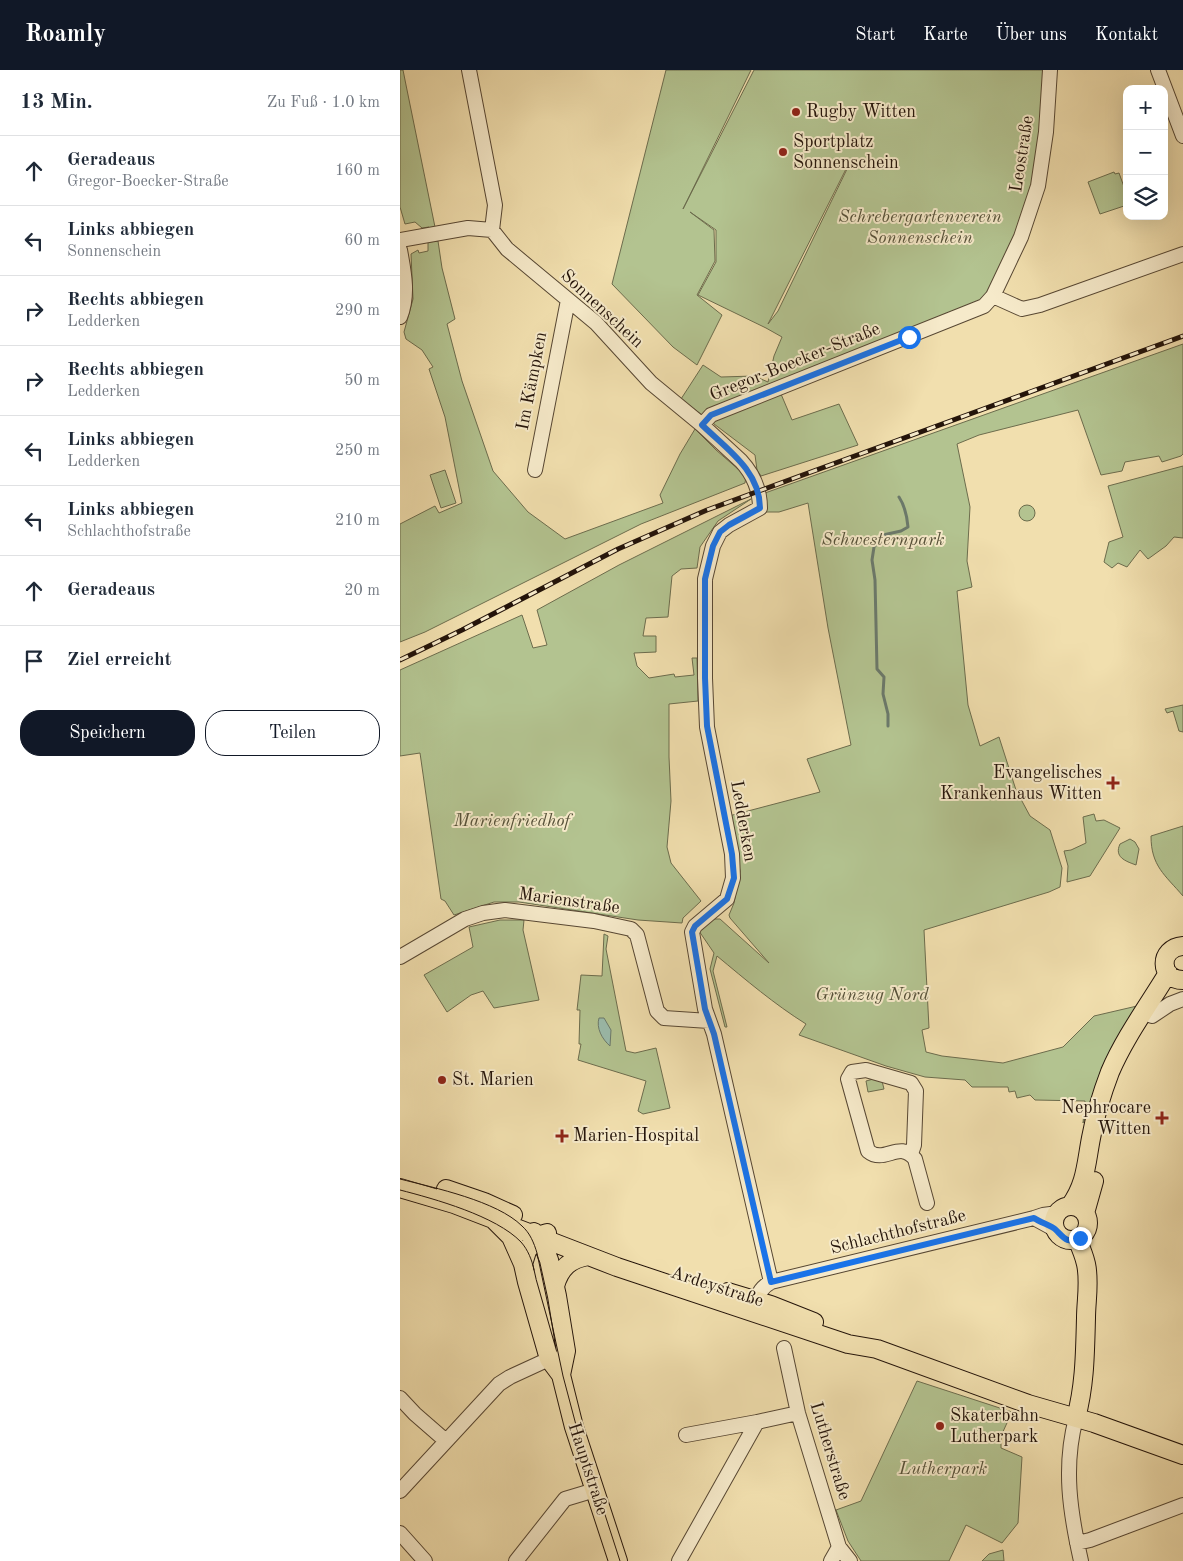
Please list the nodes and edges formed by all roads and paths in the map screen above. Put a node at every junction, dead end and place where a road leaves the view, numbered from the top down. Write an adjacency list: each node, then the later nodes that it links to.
1 (469, 70): 5 (street)
2 (1050, 70): 9 (street, Leostraße)
3 (1158, 70): 4 (street)
4 (1183, 136)
5 (492, 230): 6 (street); 10 (street, Sonnenschein)
6 (400, 240)
7 (400, 250): 11 (street)
8 (1183, 254): 9 (street)
9 (993, 296): 12 (street, Gregor-Boecker-Straße)
10 (568, 300): 12 (street, Sonnenschein); 13 (street, Im Kämpken)
11 (400, 317)
12 (702, 425): 14 (street, Sonnenschein)
13 (535, 470)
14 (754, 479): 20 (street, Ledderken)
15 (1183, 946): 17 (main road)
16 (400, 957): 20 (street, Marienstraße)
17 (1176, 978): 19 (main road)
18 (1183, 999): 19 (street)
19 (1148, 1012): 26 (main road)
20 (709, 1021): 33 (street, Ledderken)
21 (911, 1154): 21 (street, Schlachthofstraße); 24 (street, Schlachthofstraße)
22 (400, 1178): 25 (main road)
23 (400, 1188): 25 (main road)
24 (927, 1203)
25 (492, 1214): 27 (main road, Ardeystraße); 29 (main road); 32 (main road, Hauptstraße)
26 (1067, 1216): 30 (main road); 30 (main road); 33 (street, Schlachthofstraße)
27 (524, 1220): 28 (main road, Ardeystraße); 29 (main road, Hauptstraße)
28 (555, 1232): 29 (main road); 35 (main road, Ardeystraße)
29 (537, 1236): 31 (main road); 32 (main road); 34 (main road, Hauptstraße)
30 (1077, 1239): 41 (main road)
31 (588, 1256): 34 (main road); 35 (main road)
32 (523, 1264): 37 (main road, Hauptstraße)
33 (771, 1282): 35 (street)
34 (555, 1286): 38 (main road, Hauptstraße)
35 (764, 1309): 41 (main road)
36 (784, 1348): 40 (street, Lutherstraße)
37 (549, 1359): 38 (main road, Hauptstraße); 44 (street)
38 (561, 1375): 46 (main road, Hauptstraße)
39 (400, 1398): 44 (street)
40 (798, 1413): 42 (street); 51 (street, Lutherstraße)
41 (1076, 1418): 45 (main road); 50 (street)
42 (757, 1422): 43 (street); 55 (street)
43 (686, 1434)
44 (446, 1441): 47 (street)
45 (1183, 1455)
46 (595, 1490): 53 (street); 54 (main road, Hauptstraße)
47 (400, 1491)
48 (1183, 1505): 50 (street)
49 (400, 1533): 52 (street)
50 (1077, 1543): 58 (street)
51 (839, 1547): 56 (street); 57 (street, Lutherstraße)
52 (425, 1561)
53 (516, 1561)
54 (618, 1561)
55 (679, 1561)
56 (831, 1561)
57 (850, 1561)
58 (1081, 1561)

